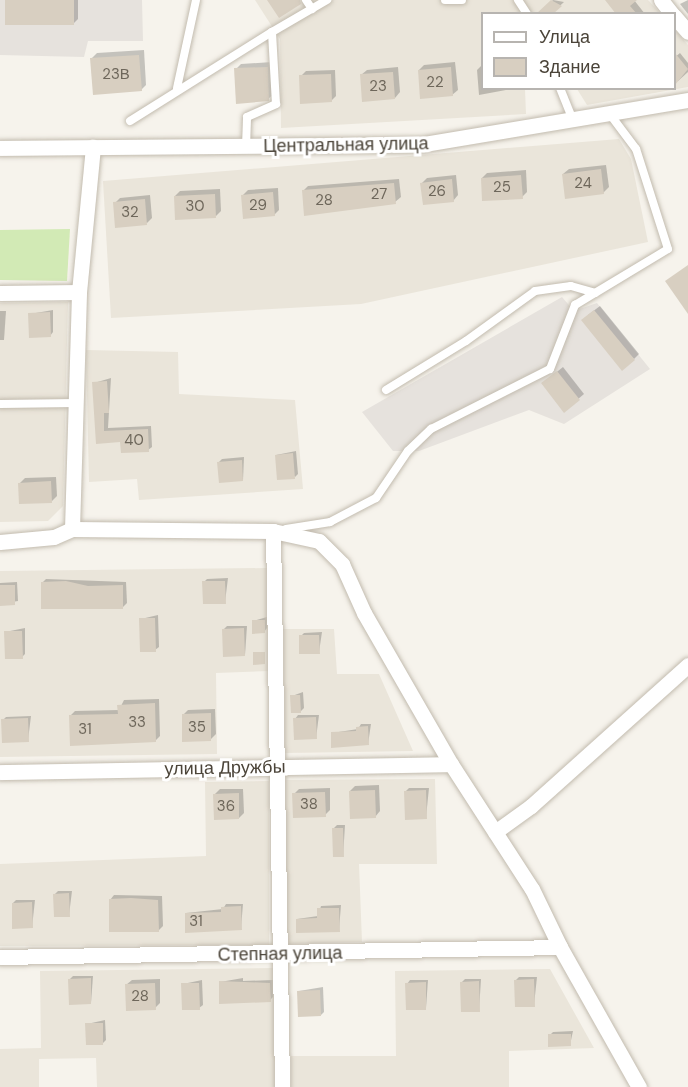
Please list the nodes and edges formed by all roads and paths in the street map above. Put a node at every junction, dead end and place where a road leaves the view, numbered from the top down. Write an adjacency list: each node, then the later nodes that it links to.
1 (196, 0): 12 (lane)
2 (306, 0): 7 (lane)
3 (327, 0): 7 (lane)
4 (446, 0): 5 (lane)
5 (462, 0)
6 (661, 0): 8 (street)
7 (312, 9): 10 (lane)
8 (671, 12)
9 (676, 18): 11 (street)
10 (272, 32): 12 (lane); 19 (lane)
11 (688, 32)
12 (177, 88): 17 (lane)
13 (561, 90): 16 (lane)
14 (688, 100): 15 (street, Центральная улица)
15 (608, 112): 16 (street, Центральная улица); 23 (lane)
16 (572, 118): 19 (street, Центральная улица)
17 (130, 121)
18 (93, 147): 19 (street, Центральная улица); 20 (street, Центральная улица); 21 (street)
19 (246, 147)
20 (0, 148)
21 (79, 292): 22 (street); 25 (street)
22 (0, 293)
23 (595, 293): 24 (lane); 28 (lane)
24 (386, 390)
25 (76, 403): 26 (lane); 27 (street)
26 (0, 404)
27 (72, 529): 28 (street); 29 (street)
28 (273, 531): 31 (street); 32 (street)
29 (0, 542)
30 (688, 664): 34 (street)
31 (451, 764): 32 (street, улица Дружбы); 34 (street)
32 (278, 767): 33 (street, улица Дружбы); 36 (street)
33 (0, 772)
34 (495, 832): 35 (street)
35 (560, 947): 36 (street, Степная улица); 39 (street)
36 (280, 955): 37 (street, Степная улица); 38 (street)
37 (0, 957)
38 (282, 1087)
39 (639, 1087)

